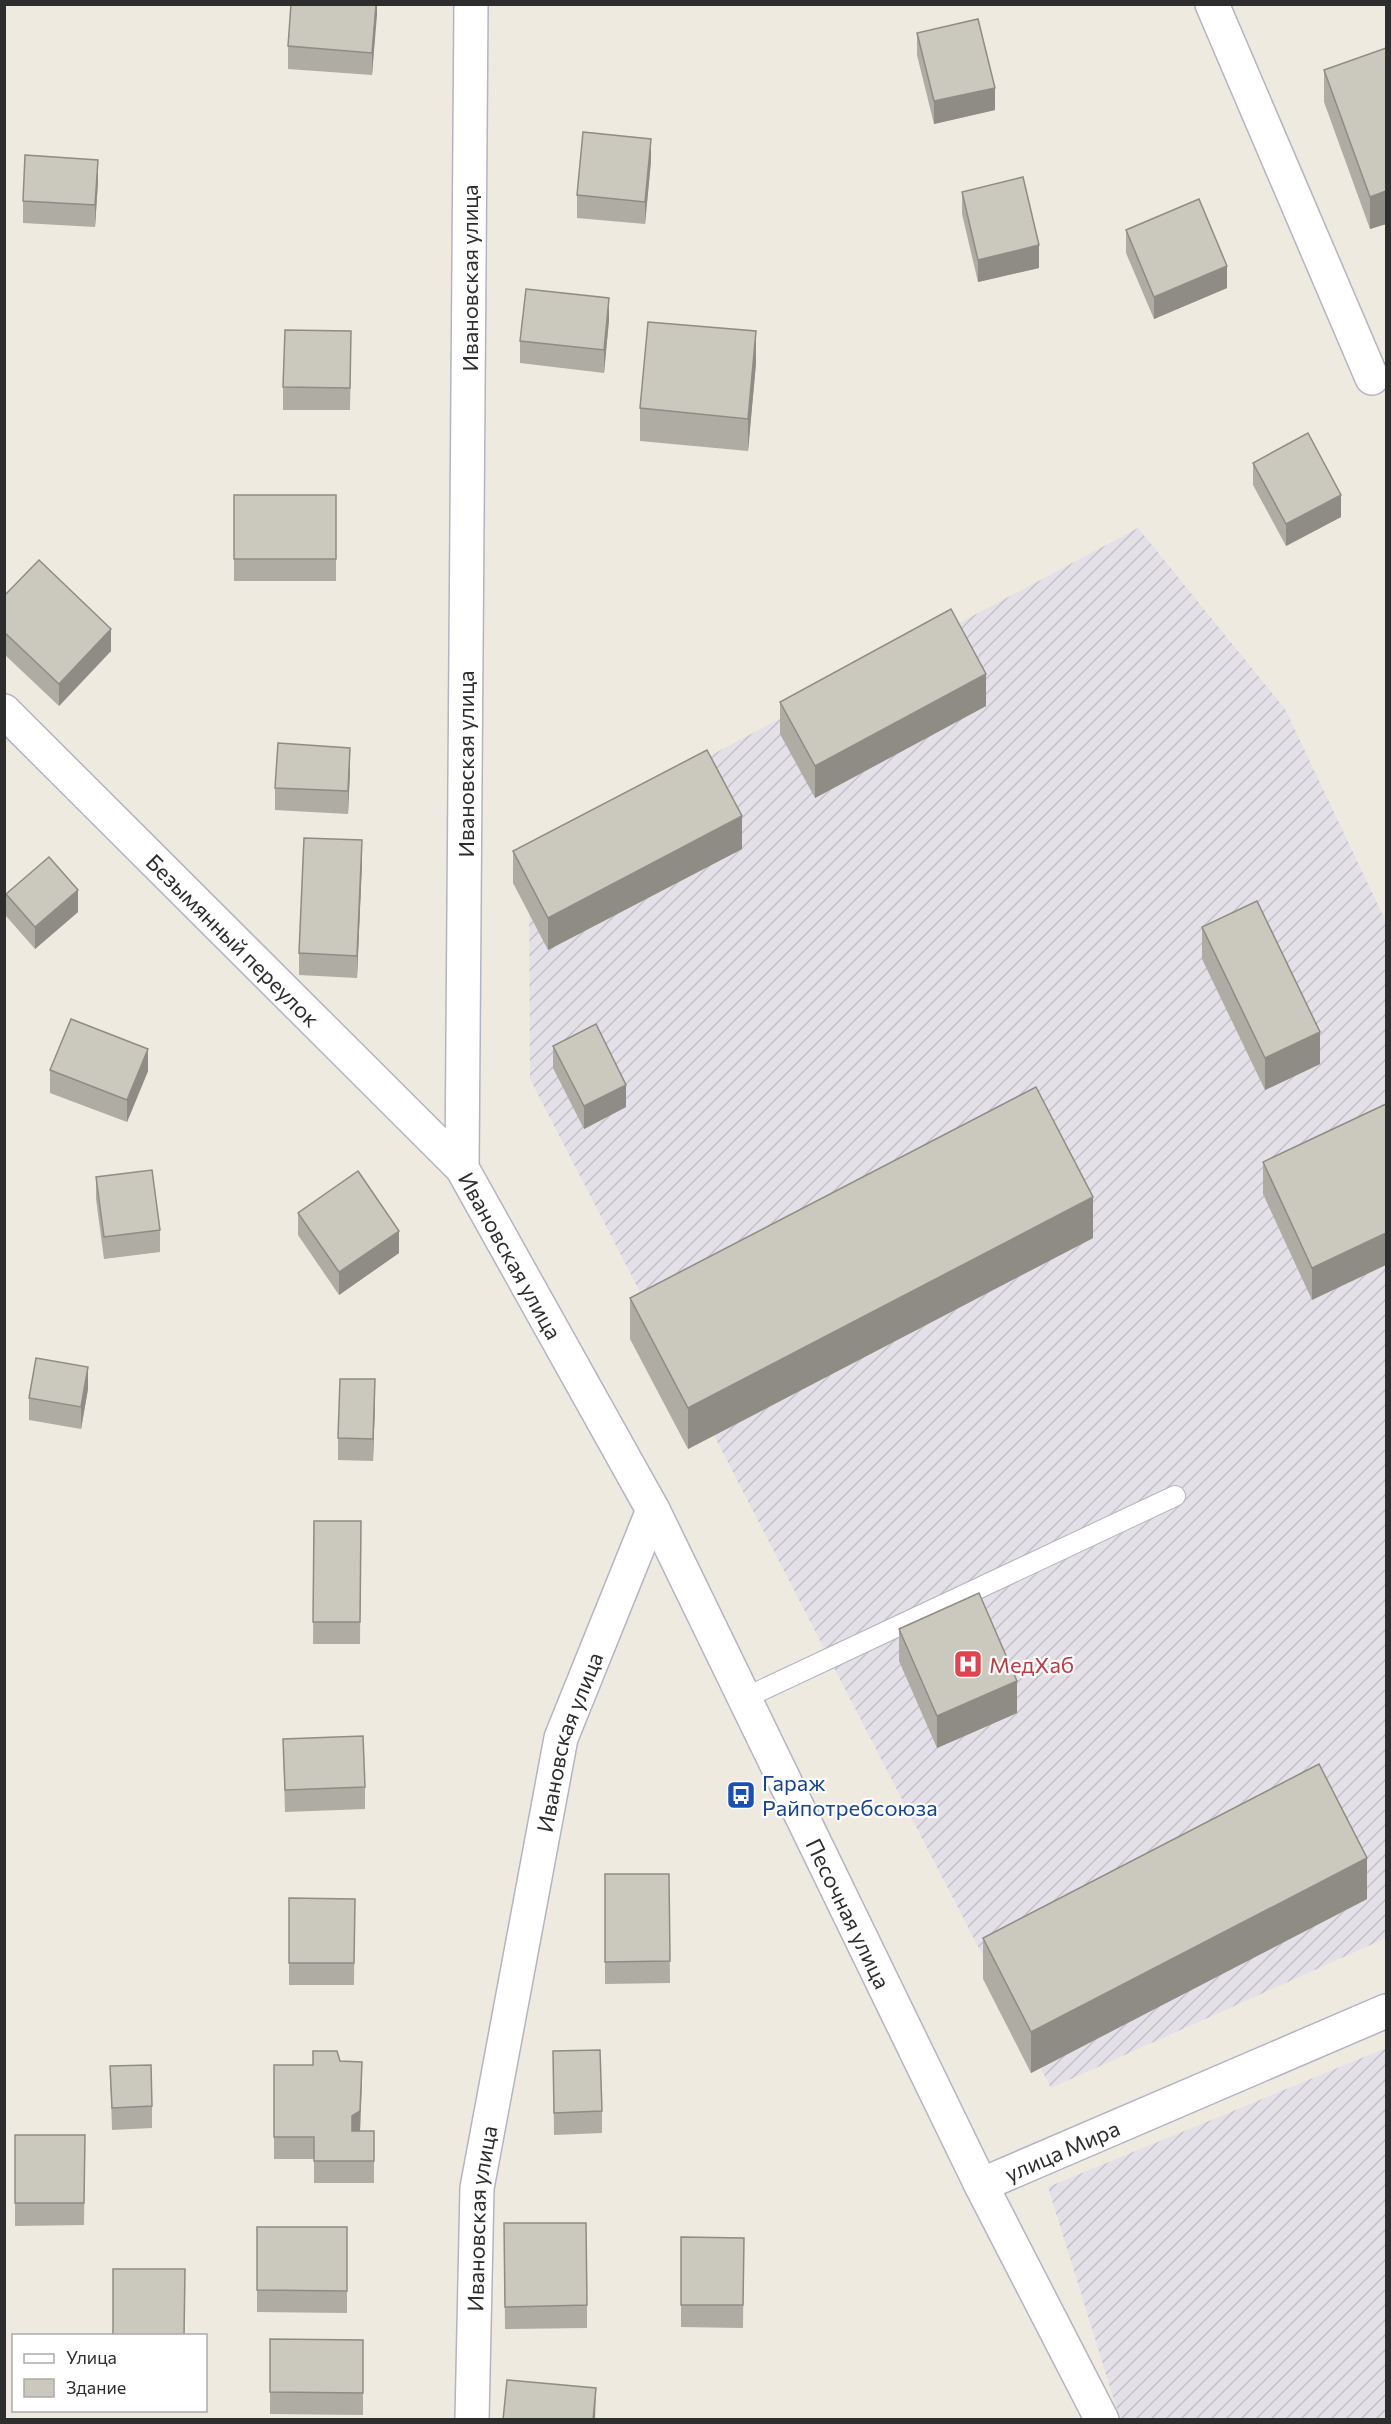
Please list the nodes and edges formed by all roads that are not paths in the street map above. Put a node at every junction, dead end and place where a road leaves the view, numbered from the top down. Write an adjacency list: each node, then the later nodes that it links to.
1 (471, 4): 5 (street, Ивановская улица)
2 (1212, 4): 3 (street)
3 (1372, 378)
4 (4, 711): 5 (street, Безымянный переулок)
5 (462, 1168): 7 (street, Ивановская улица)
6 (1175, 1496): 8 (lane)
7 (653, 1510): 8 (street, Песочная улица); 11 (street, Ивановская улица)
8 (745, 1698): 10 (street, Песочная улица)
9 (1386, 2011): 10 (street, улица Мира)
10 (981, 2185): 12 (street, улица Мира)
11 (472, 2420)
12 (1102, 2420)

